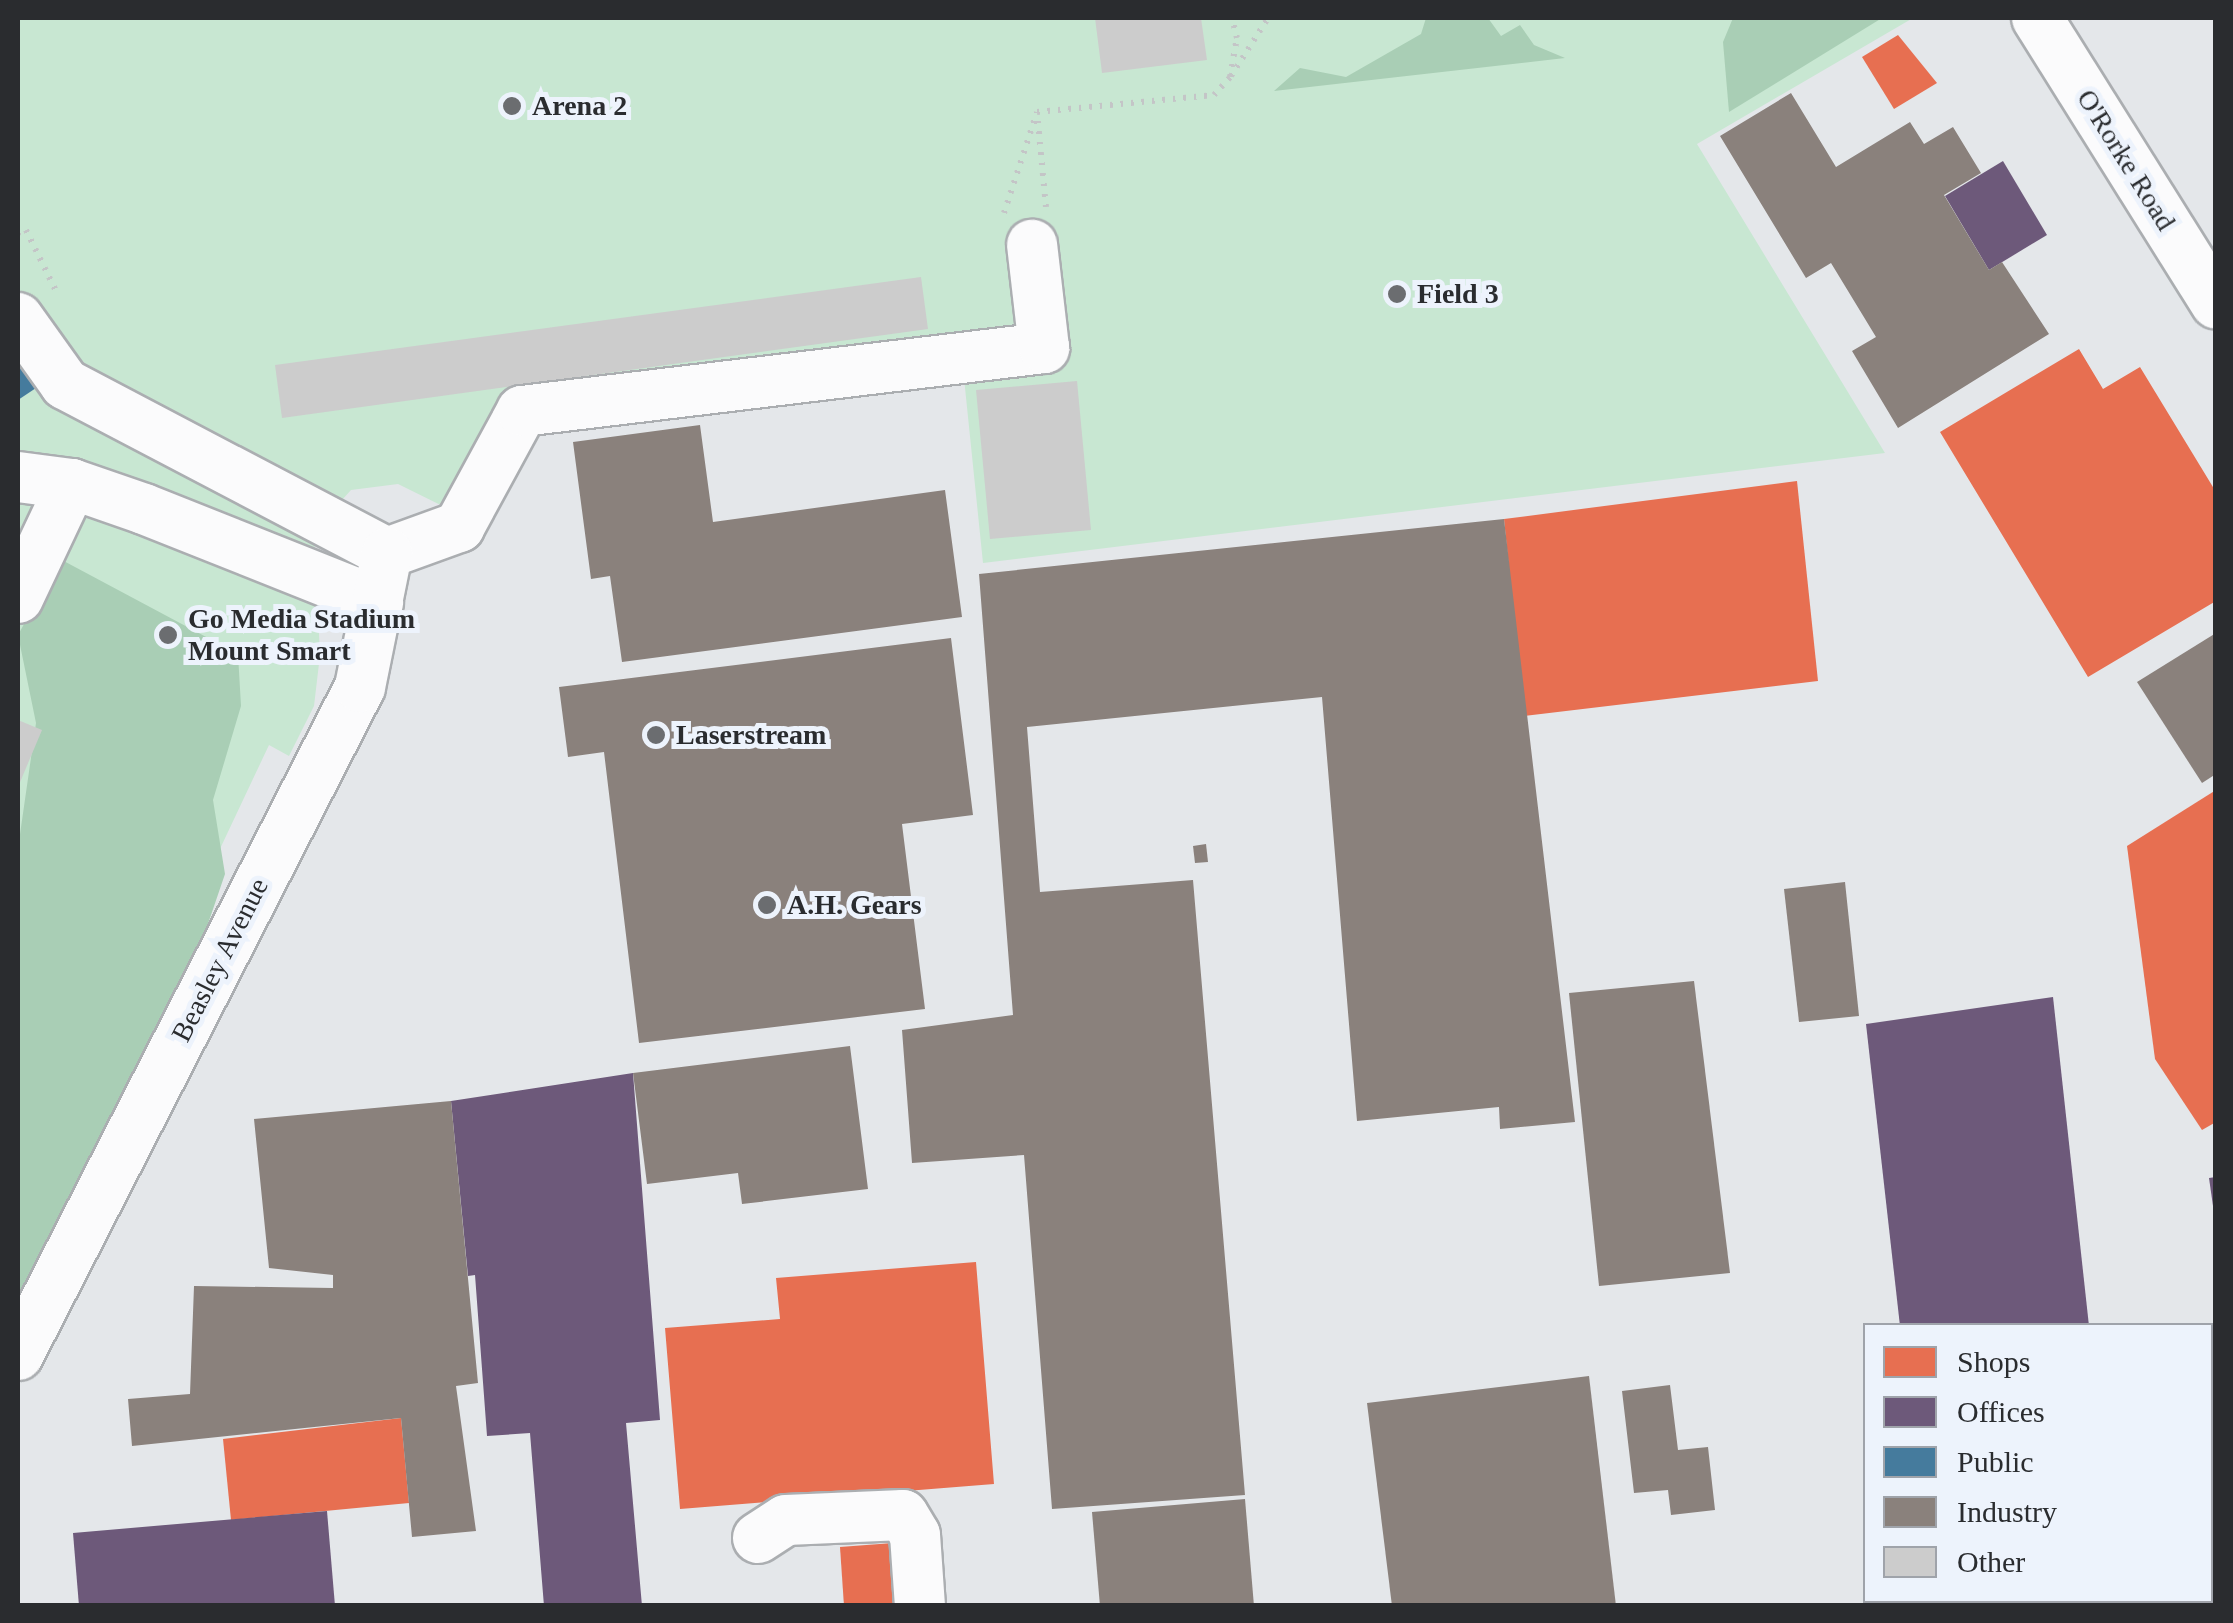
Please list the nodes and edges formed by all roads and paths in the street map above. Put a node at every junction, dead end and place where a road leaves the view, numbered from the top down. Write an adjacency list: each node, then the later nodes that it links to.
1 (1232, 18): 4 (path)
2 (1268, 18): 4 (path)
3 (2037, 18): 7 (street, O'Rorke Road)
4 (1230, 77): 5 (path)
5 (1037, 112): 6 (path); 6 (path)
6 (1040, 235): 11 (street)
7 (2216, 303)
8 (18, 318): 11 (street)
9 (18, 477): 10 (street)
10 (72, 484): 12 (street); 13 (street)
11 (387, 553): 13 (street, Beasley Avenue)
12 (18, 596)
13 (378, 602): 14 (street, Beasley Avenue)
14 (18, 1355)
15 (758, 1538): 16 (street)
16 (920, 1606)

